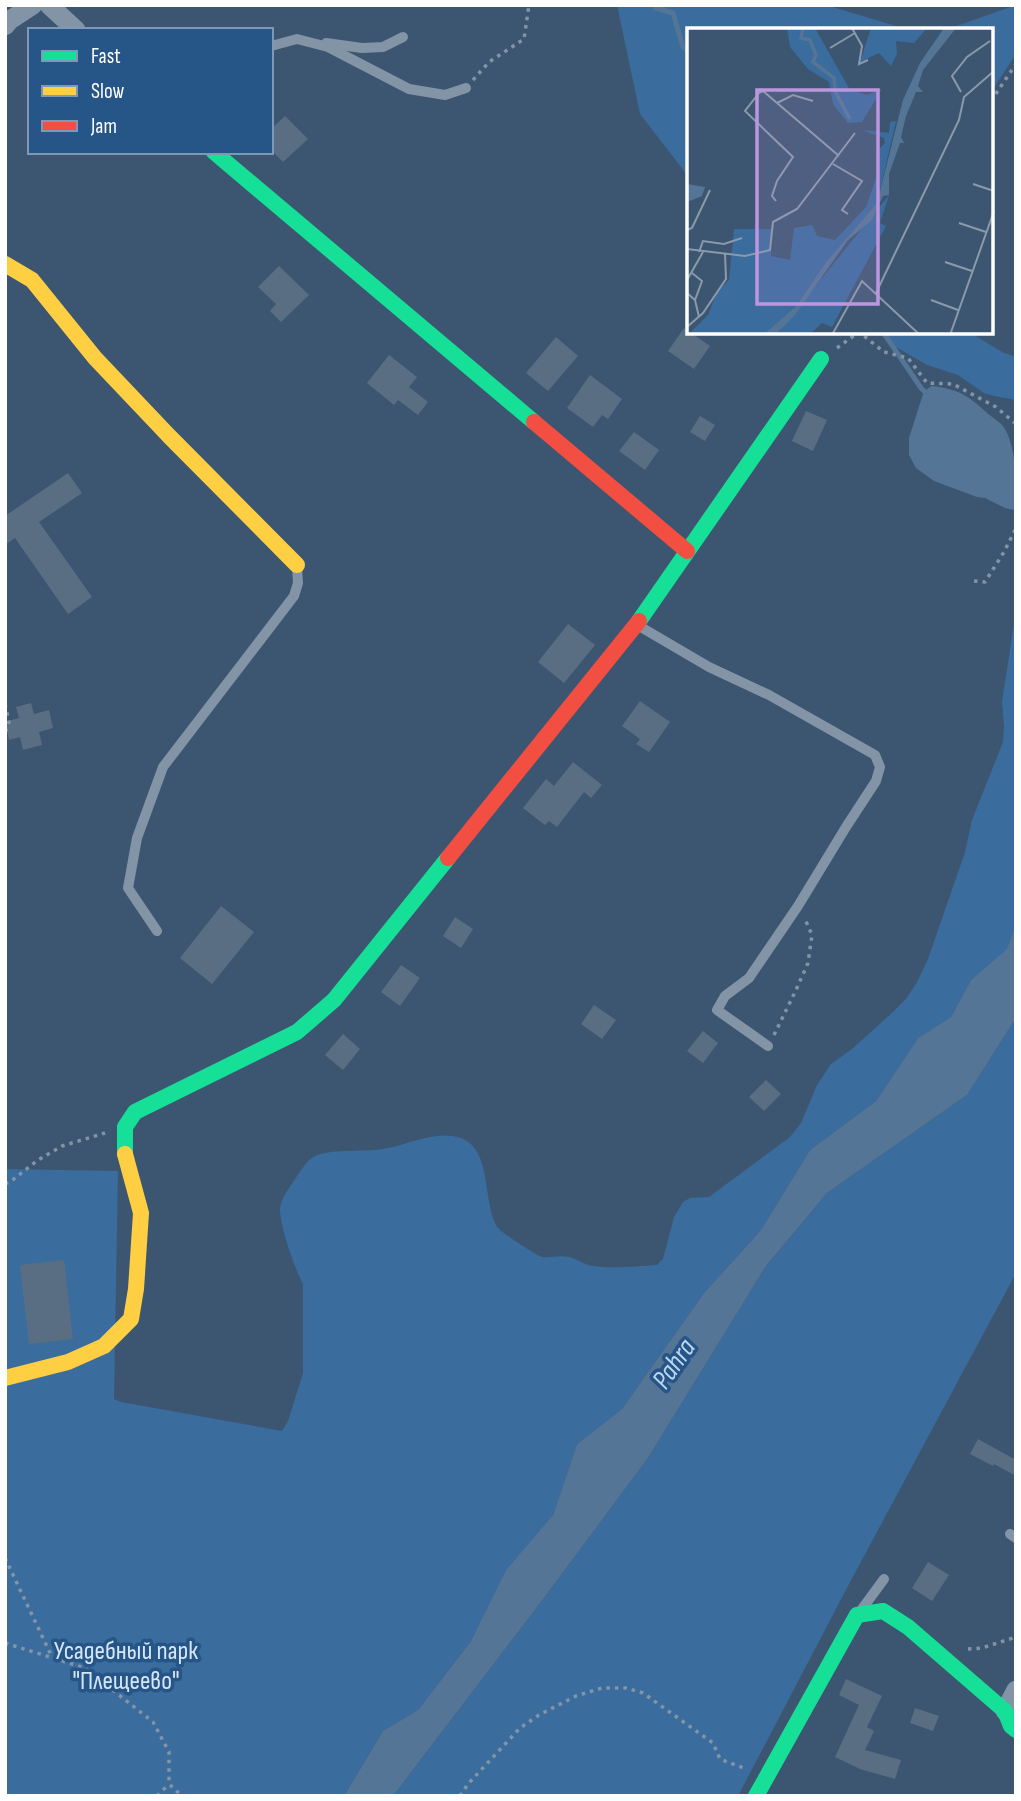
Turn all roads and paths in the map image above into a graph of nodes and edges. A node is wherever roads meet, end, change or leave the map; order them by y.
1 (33, 5) edge
2 (49, 5) edge
3 (528, 5) edge
4 (5, 26) edge
5 (74, 28) edge
6 (403, 37) dead end
7 (297, 39) junction
8 (273, 45) edge
9 (1016, 64) edge
10 (466, 88) joint
11 (993, 98) edge
12 (216, 154) edge
13 (5, 264) edge
14 (862, 334) edge
15 (821, 359) dead end
16 (1016, 425) edge
17 (1016, 528) edge
18 (687, 551) junction
19 (297, 565) joint
20 (974, 581) dead end
21 (636, 624) junction
22 (5, 704) edge
23 (5, 733) edge
24 (798, 906) junction
25 (157, 931) dead end
26 (768, 1046) joint
27 (125, 1127) junction
28 (5, 1184) edge
29 (5, 1378) edge
30 (5, 1558) edge
31 (884, 1579) dead end
32 (858, 1615) junction
33 (1016, 1637) edge
34 (5, 1643) edge
35 (934, 1649) junction
36 (52, 1657) junction
37 (1016, 1690) edge
38 (1005, 1711) junction
39 (1016, 1730) edge
40 (768, 1777) junction
41 (169, 1784) junction
42 (157, 1796) edge
43 (182, 1796) edge
44 (460, 1796) edge
45 (755, 1796) edge

1 - 4 street
2 - 5 street
3 - 10 path
6 - 7 lane
7 - 8 lane
7 - 10 lane
9 - 11 path
12 - 18 street
13 - 19 street
14 - 16 path
15 - 18 street
17 - 20 path
18 - 21 street
19 - 25 lane
21 - 24 lane
21 - 27 street
22 - 23 path
24 - 26 path
24 - 26 lane
27 - 28 path
27 - 29 street
30 - 36 path
31 - 32 lane
32 - 35 street
32 - 40 street
33 - 35 path
34 - 36 path
35 - 38 street
36 - 41 path
37 - 38 street
38 - 39 street
40 - 44 path
40 - 45 street
41 - 42 path
41 - 43 path

